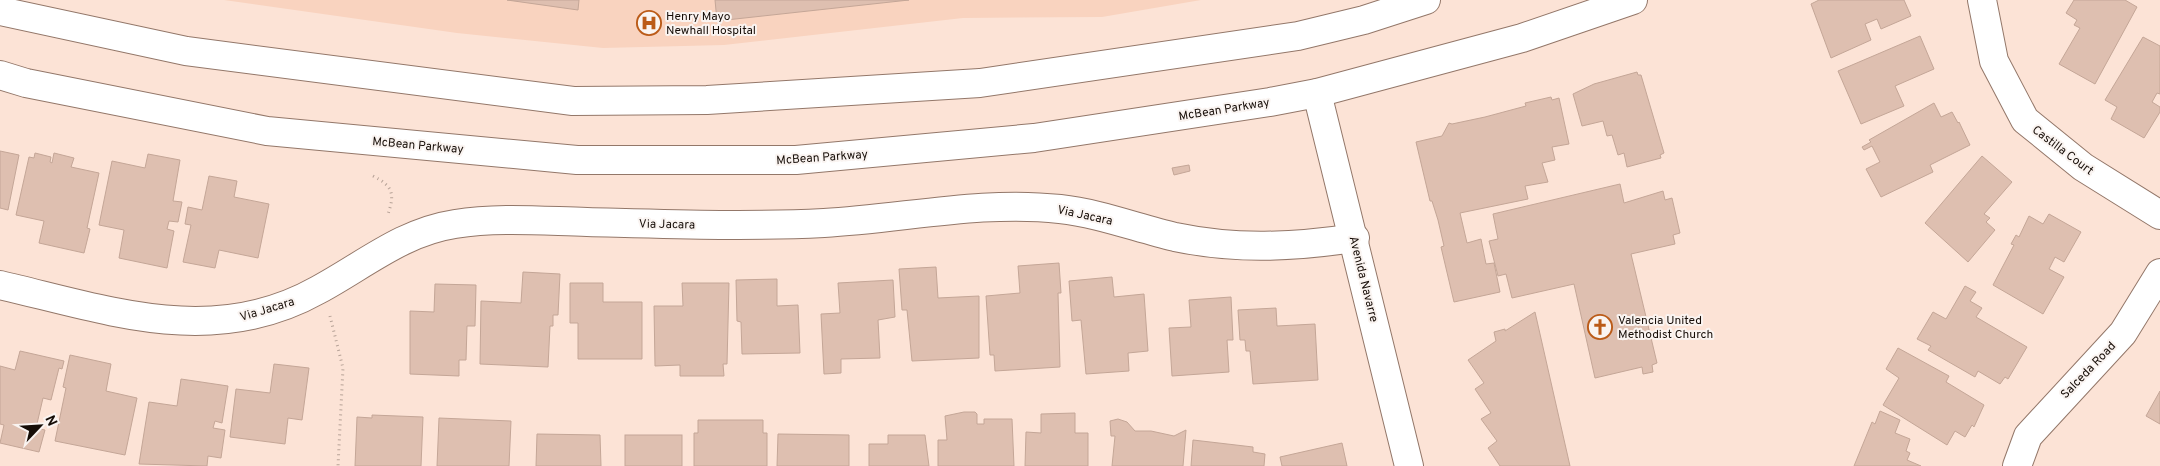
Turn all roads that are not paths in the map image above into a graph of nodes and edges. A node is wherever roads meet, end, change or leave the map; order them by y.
1 (1426, 0) edge
2 (1634, 0) edge
3 (1982, 0) edge
4 (0, 11) edge
5 (0, 75) edge
6 (1317, 93) junction
7 (2160, 215) edge
8 (1354, 238) junction
9 (2160, 273) edge
10 (0, 285) edge
11 (1409, 466) edge
12 (2017, 466) edge

1 - 4 main road
2 - 6 main road, McBean Parkway
3 - 7 main road, Castilla Court
5 - 6 main road, McBean Parkway
6 - 8 main road, Avenida Navarre
8 - 10 main road, Via Jacara
8 - 11 main road, Avenida Navarre
9 - 12 main road, Salceda Road

